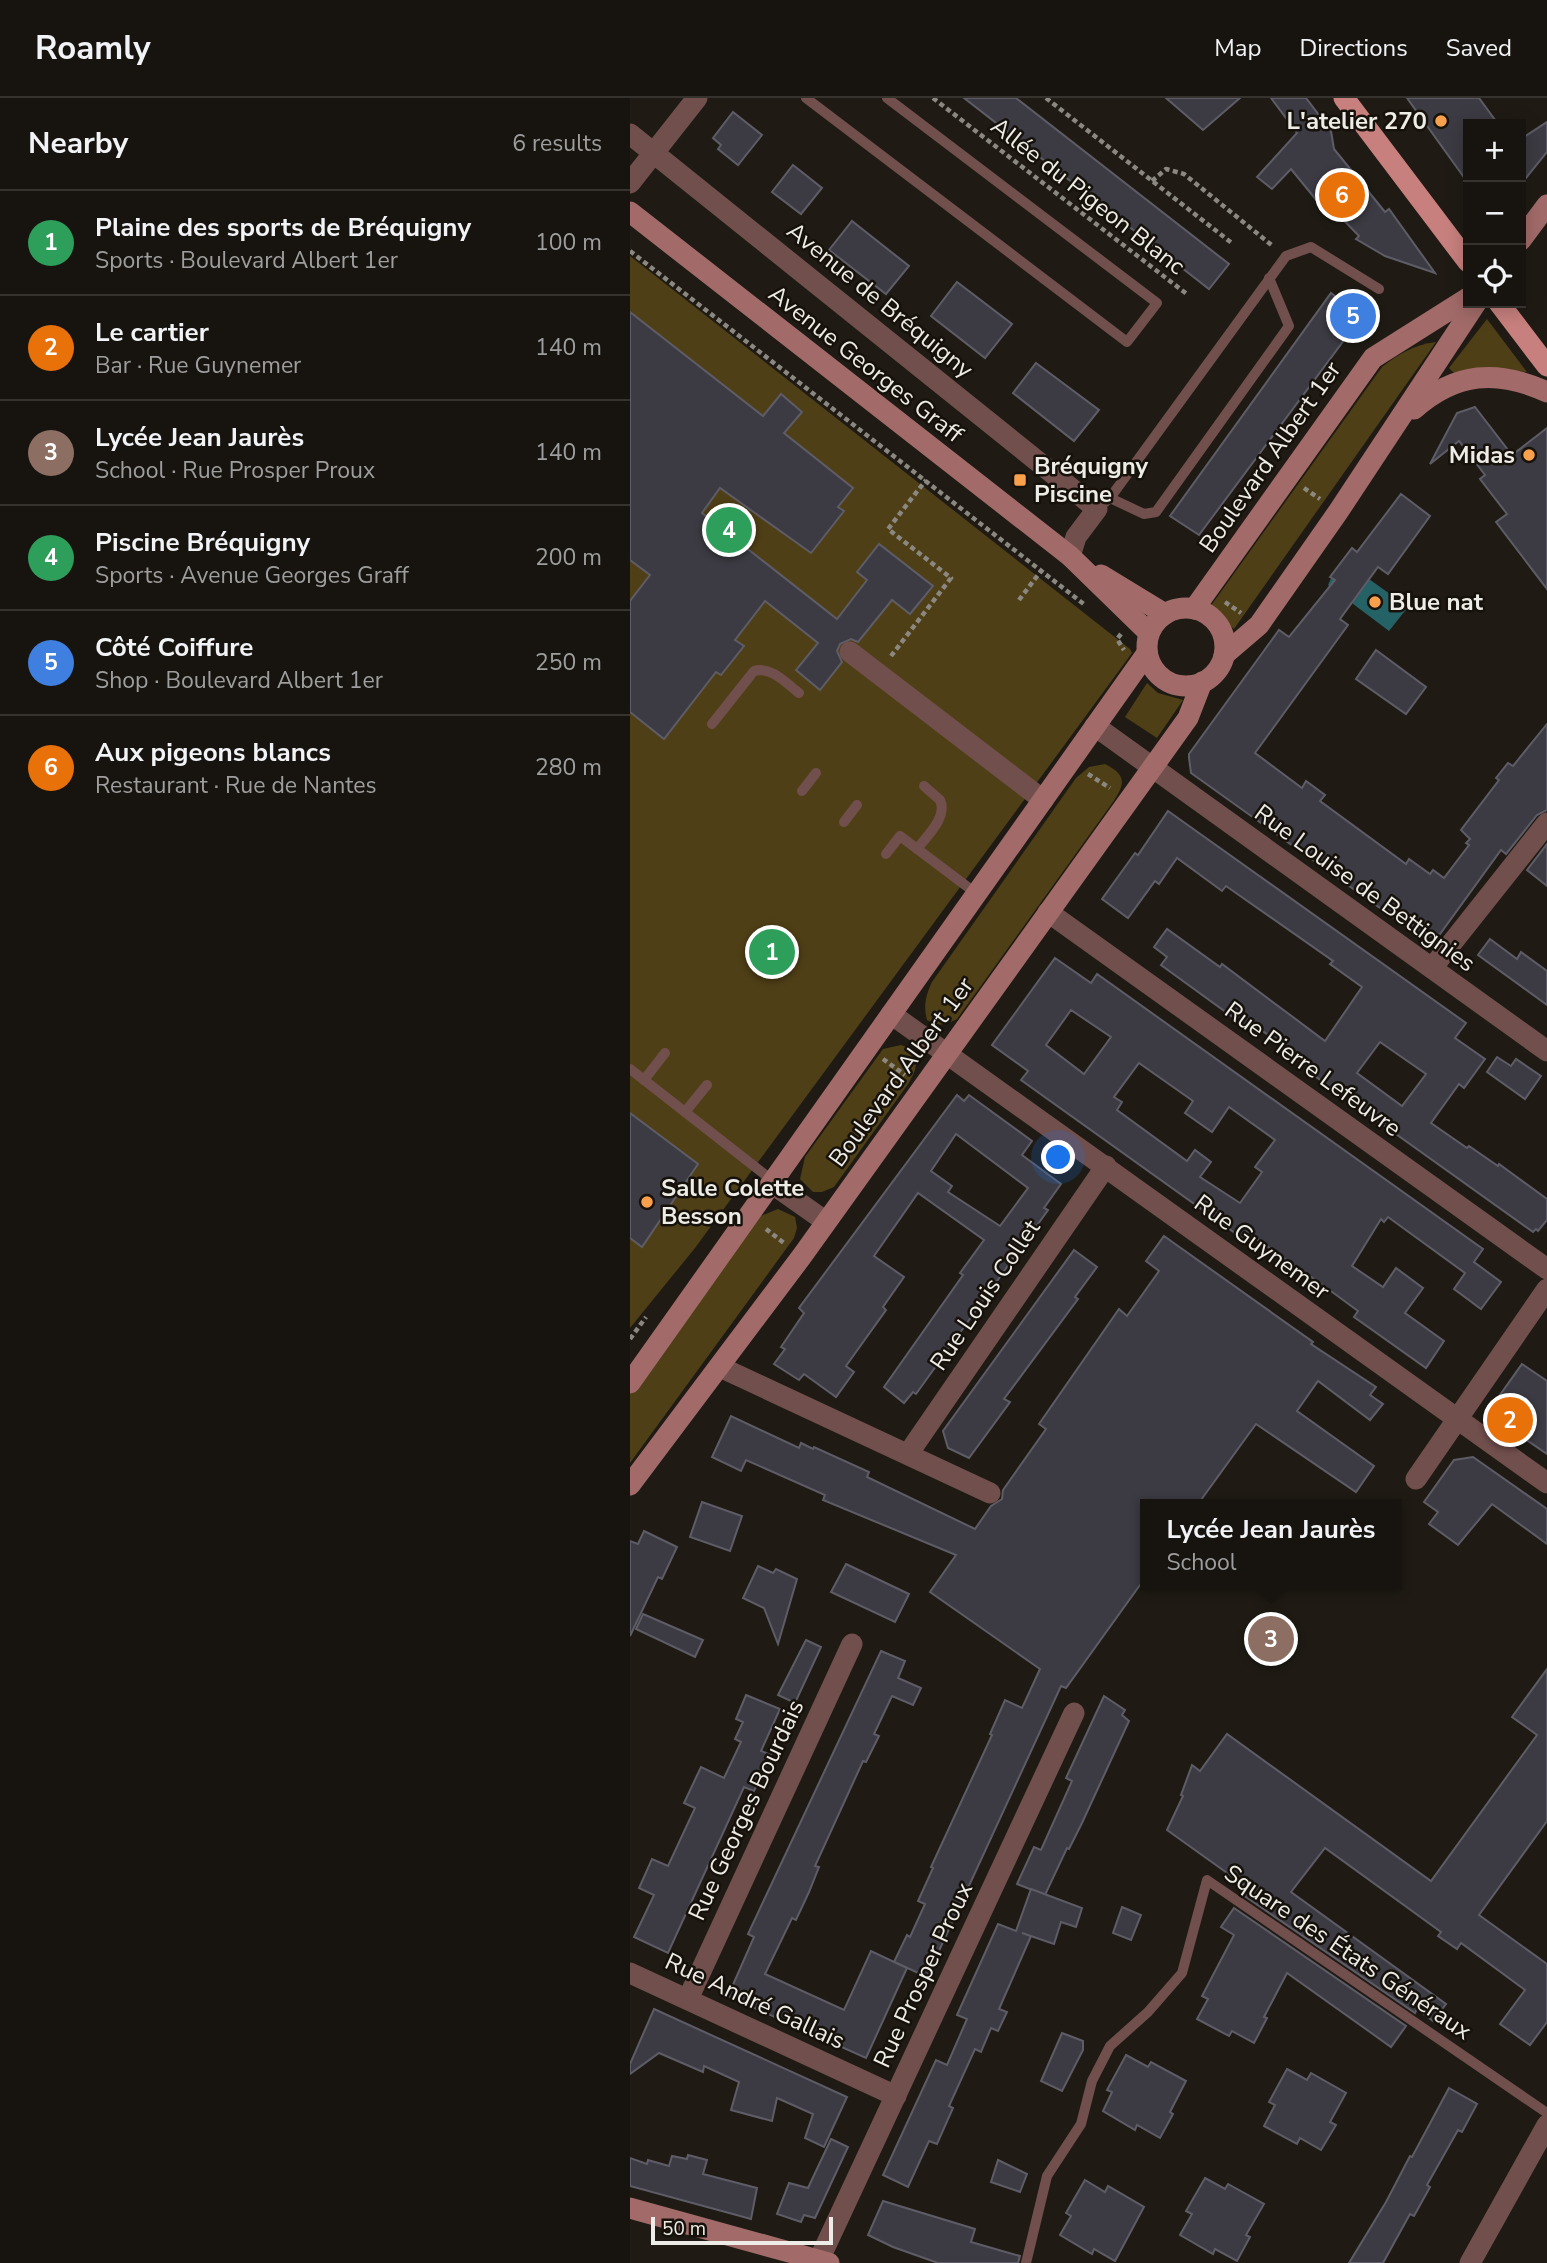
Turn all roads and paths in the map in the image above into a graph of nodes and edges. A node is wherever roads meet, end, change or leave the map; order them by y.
1 (697, 98) edge
2 (806, 98) edge
3 (887, 98) edge
4 (933, 98) edge
5 (1046, 98) edge
6 (1344, 98) edge
7 (630, 134) edge
8 (655, 152) junction
9 (1152, 181) junction
10 (630, 183) edge
11 (1547, 205) edge
12 (630, 212) edge
13 (1526, 233) edge
14 (1233, 244) dead end
15 (630, 251) edge
16 (1463, 255) edge
17 (1286, 256) junction
18 (1269, 278) junction
19 (1379, 289) dead end
20 (1188, 295) dead end
21 (1463, 301) edge
22 (1473, 308) edge
23 (1503, 308) edge
24 (1547, 366) edge
25 (1547, 392) edge
26 (1398, 421) junction
27 (931, 474) dead end
28 (1288, 476) junction
29 (925, 481) junction
30 (1103, 503) junction
31 (1338, 512) junction
32 (1070, 556) junction
33 (1041, 571) junction
34 (1019, 600) dead end
35 (1194, 609) junction
36 (1091, 610) dead end
37 (1165, 614) junction
38 (1111, 625) dead end
39 (1121, 633) dead end
40 (1148, 643) junction
41 (850, 652) dead end
42 (1224, 655) junction
43 (877, 673) junction
44 (1202, 682) junction
45 (799, 693) dead end
46 (712, 724) dead end
47 (1095, 726) junction
48 (1070, 761) junction
49 (1152, 767) junction
50 (816, 773) dead end
51 (924, 786) dead end
52 (802, 791) dead end
53 (1043, 800) junction
54 (1128, 801) junction
55 (858, 805) dead end
56 (844, 822) dead end
57 (1547, 823) edge
58 (917, 849) junction
59 (886, 854) dead end
60 (977, 894) junction
61 (1048, 912) junction
62 (1432, 968) junction
63 (891, 1014) junction
64 (1547, 1051) edge
65 (665, 1053) dead end
66 (946, 1054) junction
67 (630, 1069) edge
68 (644, 1080) junction
69 (707, 1085) dead end
70 (685, 1112) junction
71 (1106, 1166) junction
72 (772, 1182) junction
73 (825, 1221) junction
74 (1547, 1269) edge
75 (1547, 1289) edge
76 (720, 1367) junction
77 (630, 1383) edge
78 (1457, 1419) junction
79 (908, 1454) junction
80 (1416, 1479) dead end
81 (1547, 1483) edge
82 (630, 1485) edge
83 (990, 1493) dead end
84 (852, 1644) dead end
85 (1074, 1713) dead end
86 (630, 1973) edge
87 (688, 1999) junction
88 (896, 2096) junction
89 (1547, 2113) edge
90 (1547, 2125) edge
91 (630, 2208) edge
92 (824, 2262) edge
93 (1026, 2263) edge
94 (1470, 2263) edge

1 - 8 street
2 - 3 lane
4 - 20 path, Allée du Pigeon Blanc
5 - 9 path, Allée du Pigeon Blanc
6 - 16 main road
7 - 8 street, Avenue de Bréquigny
8 - 10 street
8 - 30 street, Avenue de Bréquigny
9 - 14 path, Allée du Pigeon Blanc
9 - 17 path
11 - 13 main road
12 - 32 main road, Avenue Georges Graff
15 - 29 path
17 - 18 lane
17 - 19 lane
18 - 30 lane
18 - 30 lane
21 - 28 main road, Boulevard Albert 1er
22 - 26 main road
23 - 24 main road
25 - 26 main road
26 - 31 main road
27 - 29 path
28 - 31 path
28 - 35 main road, Boulevard Albert 1er
29 - 33 path
29 - 43 path
30 - 32 street
31 - 42 main road
32 - 37 main road, Avenue Georges Graff
32 - 40 main road, Avenue Georges Graff
33 - 34 path
33 - 36 path
35 - 37 main road
35 - 42 main road
37 - 40 main road
38 - 39 path
40 - 44 main road
40 - 47 main road, Boulevard Albert 1er
41 - 43 street
42 - 44 main road
43 - 53 street
44 - 49 main road, Boulevard Albert 1er
45 - 46 lane
47 - 48 main road, Boulevard Albert 1er
47 - 49 street, Rue Louise de Bettignies
48 - 53 main road, Boulevard Albert 1er
48 - 54 path
49 - 54 main road, Boulevard Albert 1er
49 - 62 street, Rue Louise de Bettignies
50 - 52 lane
51 - 58 lane
53 - 60 main road, Boulevard Albert 1er
54 - 61 main road, Boulevard Albert 1er
55 - 56 lane
57 - 62 street
58 - 59 lane
58 - 60 lane
60 - 63 main road, Boulevard Albert 1er
61 - 66 main road, Boulevard Albert 1er
61 - 74 street, Rue Pierre Lefeuvre
62 - 64 street, Rue Louise de Bettignies
63 - 66 street, Rue Guynemer
63 - 72 main road, Boulevard Albert 1er
65 - 68 lane
66 - 71 street, Rue Guynemer
66 - 73 main road, Boulevard Albert 1er
67 - 68 lane
68 - 70 lane
69 - 70 lane
70 - 72 lane
71 - 78 street, Rue Guynemer
71 - 79 street, Rue Louis Collet
72 - 73 street
72 - 77 main road, Boulevard Albert 1er
73 - 76 main road, Boulevard Albert 1er
75 - 78 street
76 - 79 street
76 - 82 main road, Boulevard Albert 1er
78 - 80 street
78 - 81 street, Rue Guynemer
79 - 83 street
84 - 87 street, Rue Georges Bourdais
85 - 88 street, Rue Prosper Proux
86 - 87 street, Rue André Gallais
87 - 88 street, Rue André Gallais
88 - 92 street, Rue Prosper Proux
89 - 93 lane, Square des États Généraux
90 - 94 street
91 - 92 main road

